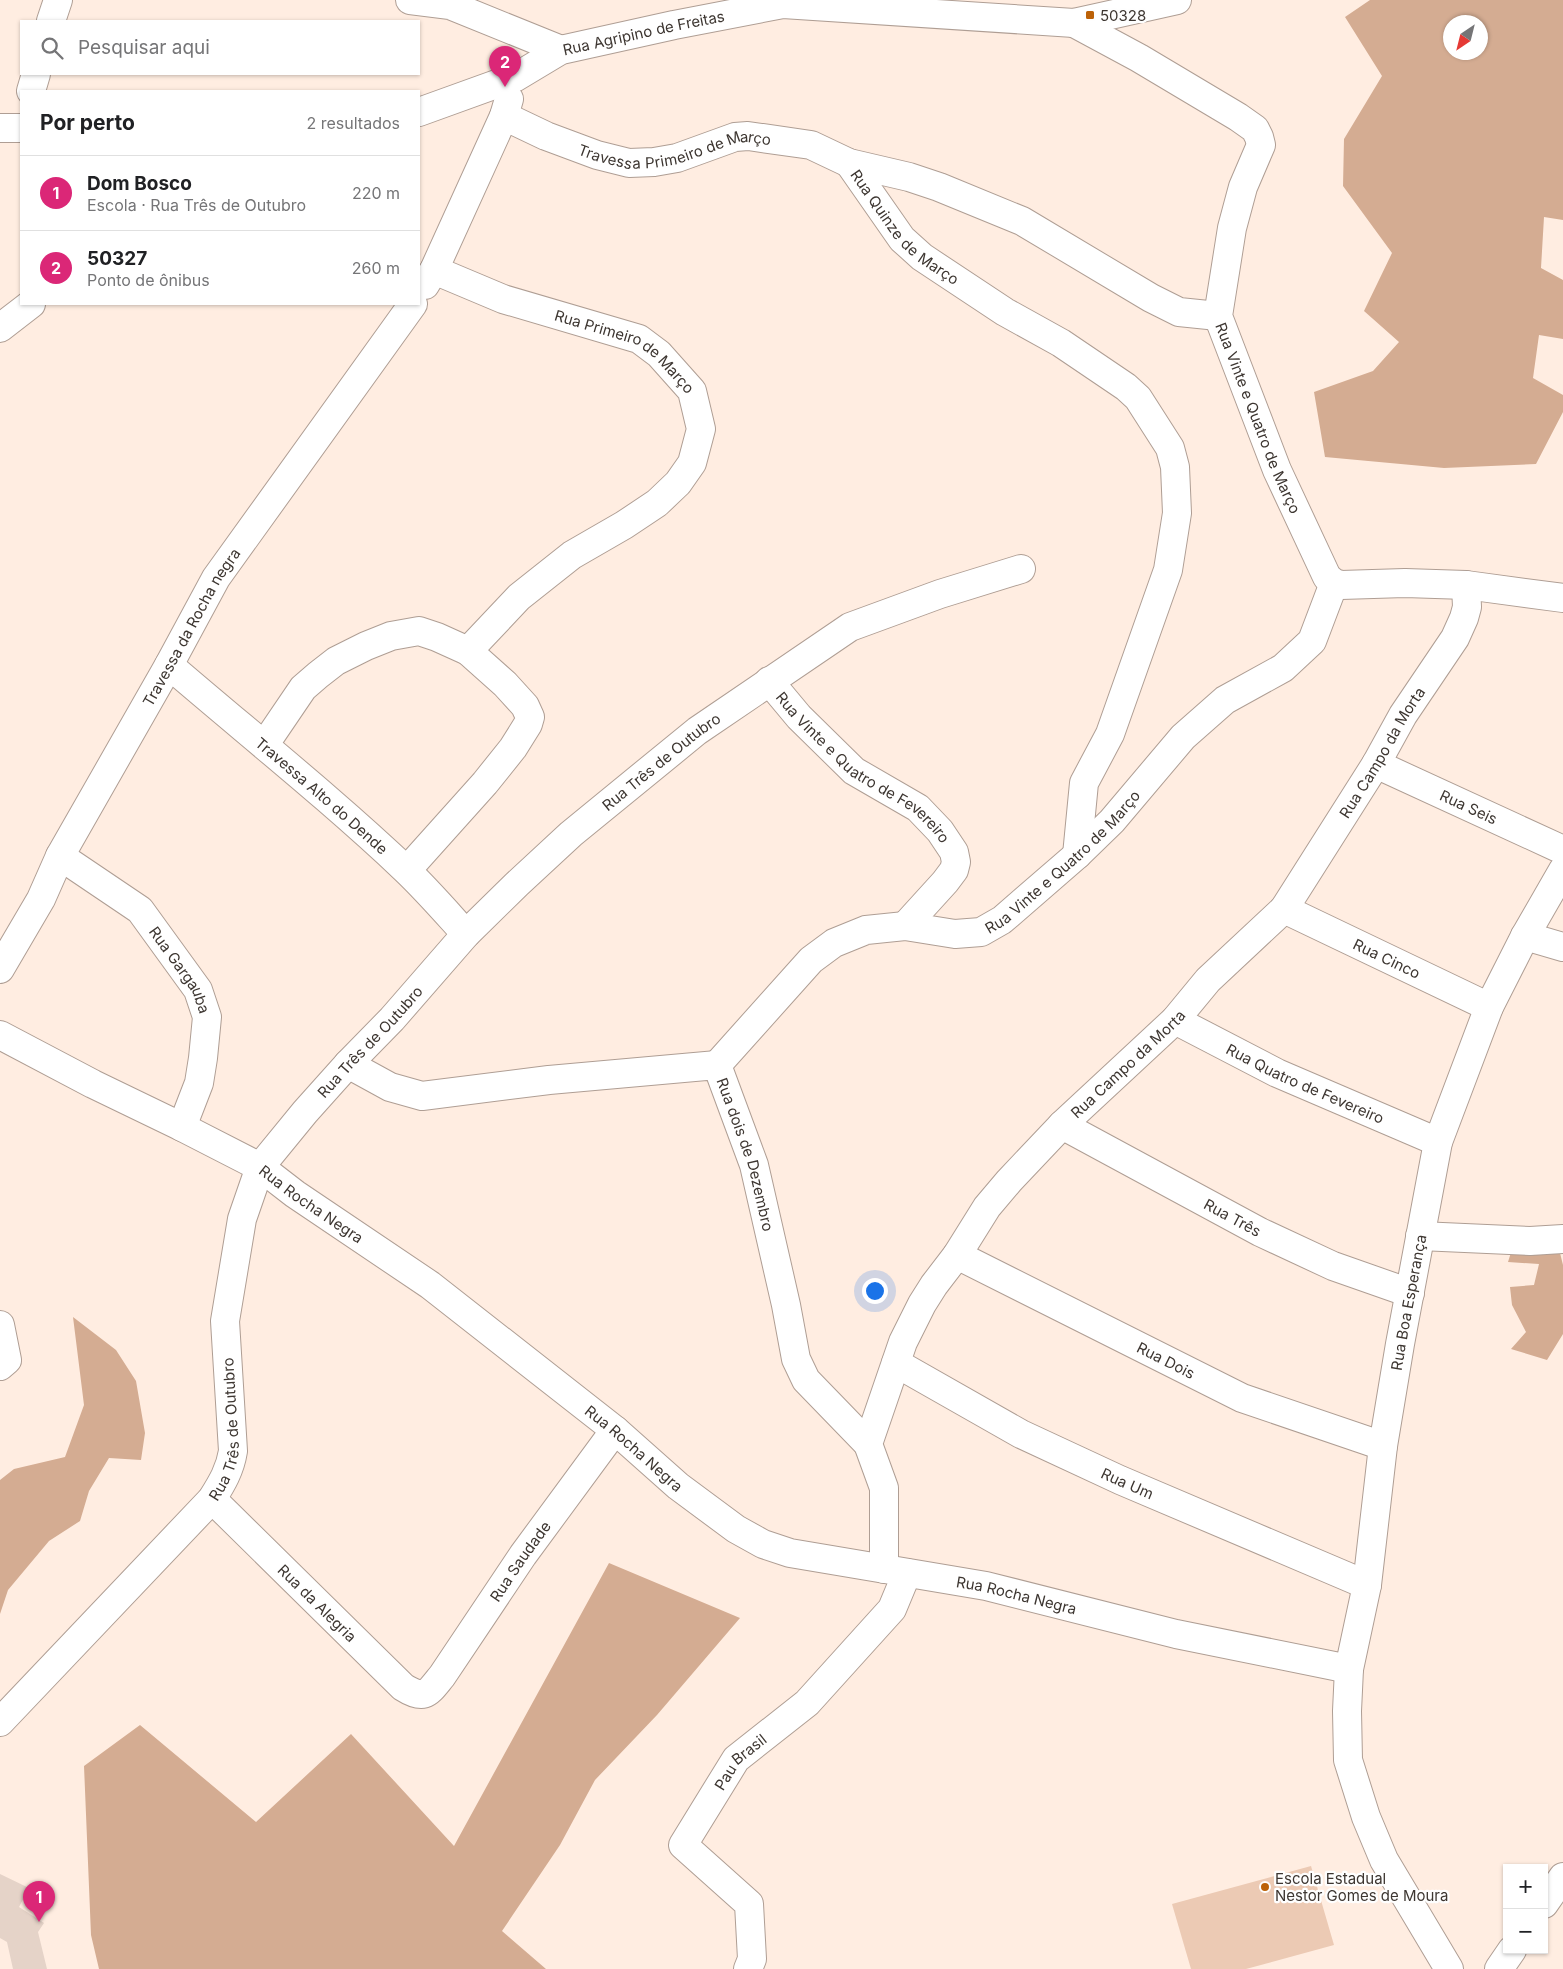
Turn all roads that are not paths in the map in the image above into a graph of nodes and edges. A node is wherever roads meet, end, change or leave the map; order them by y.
1 (58, 0) edge
2 (410, 0) edge
3 (1177, 0) edge
4 (451, 3) edge
5 (51, 20) edge
6 (1074, 23) junction
7 (561, 50) junction
8 (36, 75) edge
9 (516, 77) junction
10 (31, 90) edge
11 (420, 112) edge
12 (504, 116) junction
13 (0, 128) edge
14 (20, 128) edge
15 (849, 163) junction
16 (434, 270) junction
17 (420, 293) edge
18 (30, 305) edge
19 (412, 305) edge
20 (1218, 316) junction
21 (0, 328) edge
22 (1021, 569) dead end
23 (1334, 583) junction
24 (1466, 585) junction
25 (1563, 598) edge
26 (468, 651) junction
27 (169, 665) junction
28 (769, 681) junction
29 (265, 744) junction
30 (1376, 764) junction
31 (1563, 850) edge
32 (1077, 855) junction
33 (60, 856) junction
34 (407, 870) junction
35 (1563, 870) edge
36 (1284, 909) junction
37 (905, 926) junction
38 (466, 934) junction
39 (1525, 936) junction
40 (1563, 947) edge
41 (0, 969) edge
42 (1489, 1007) junction
43 (1175, 1020) junction
44 (0, 1035) edge
45 (348, 1064) junction
46 (717, 1065) junction
47 (1062, 1125) junction
48 (182, 1127) junction
49 (1438, 1142) junction
50 (260, 1167) junction
51 (1420, 1236) junction
52 (1563, 1239) edge
53 (957, 1254) junction
54 (1410, 1293) junction
55 (0, 1325) edge
56 (896, 1364) junction
57 (0, 1366) edge
58 (615, 1430) junction
59 (868, 1444) junction
60 (1383, 1446) junction
61 (212, 1499) junction
62 (896, 1571) junction
63 (1367, 1585) junction
64 (1349, 1669) junction
65 (428, 1693) joint
66 (0, 1722) edge
67 (1563, 1878) edge
68 (1548, 1899) edge
69 (1509, 1954) edge
70 (748, 1969) edge
71 (1448, 1969) edge
72 (1499, 1969) edge

1 - 5 street
2 - 4 street
3 - 6 street, Rua Agripino de Freitas
4 - 7 street
6 - 7 street, Rua Agripino de Freitas
6 - 20 street, Rua Vinte e Quatro de Março
7 - 9 street, Rua Agripino de Freitas
8 - 10 street
9 - 11 street, Rua Agripino de Freitas
9 - 12 street
12 - 15 street, Travessa Primeiro de Março
12 - 16 street
13 - 14 street
15 - 20 street, Rua Quinze de Março
15 - 32 street, Rua Quinze de Março
16 - 17 street
16 - 26 street, Rua Primeiro de Março
18 - 21 street
19 - 27 street, Travessa da Rocha negra
20 - 23 street, Rua Vinte e Quatro de Março
22 - 28 street, Rua Três de Outubro
23 - 24 street
23 - 32 street, Rua Vinte e Quatro de Março
24 - 25 street
24 - 30 street, Rua Campo da Morta
26 - 29 street
26 - 34 street
27 - 29 street, Travessa Alto do Dende
27 - 33 street, Travessa da Rocha negra
28 - 37 street, Rua Vinte e Quatro de Fevereiro
28 - 38 street, Rua Três de Outubro
29 - 34 street, Travessa Alto do Dende
30 - 31 street, Rua Seis
30 - 36 street, Rua Campo da Morta
32 - 37 street, Rua Vinte e Quatro de Março
33 - 41 street, Travessa da Rocha negra
33 - 48 street, Rua Gargauba
34 - 38 street, Travessa Alto do Dende
35 - 39 street, Rua Boa Esperança
36 - 42 street, Rua Cinco
36 - 43 street, Rua Campo da Morta
37 - 46 street, Rua Vinte e Quatro de Março
38 - 45 street, Rua Três de Outubro
39 - 40 street
39 - 42 street, Rua Boa Esperança
42 - 49 street, Rua Boa Esperança
43 - 47 street, Rua Campo da Morta
43 - 49 street, Rua Quatro de Fevereiro
44 - 48 street, Rua Rocha Negra
45 - 46 street, Rua dois de Dezembro
45 - 50 street, Rua Três de Outubro
46 - 59 street, Rua dois de Dezembro
47 - 53 street, Rua Campo da Morta
47 - 54 street, Rua Três
48 - 50 street, Rua Rocha Negra
49 - 51 street, Rua Boa Esperança
50 - 58 street, Rua Rocha Negra
50 - 61 street, Rua Três de Outubro
51 - 52 street
51 - 54 street, Rua Boa Esperança
53 - 56 street, Rua Campo da Morta
53 - 60 street, Rua Dois
54 - 60 street, Rua Boa Esperança
55 - 57 street
56 - 59 street, Rua Campo da Morta
56 - 63 street, Rua Um
58 - 62 street, Rua Rocha Negra
58 - 65 street, Rua Saudade
59 - 62 street
60 - 63 street, Rua Boa Esperança
61 - 65 street, Rua da Alegria
61 - 66 street, Rua Três de Outubro
62 - 64 street, Rua Rocha Negra
62 - 70 street, Pau Brasil
63 - 64 street, Rua Boa Esperança
64 - 71 street, Rua Boa Esperança
67 - 68 street
69 - 72 street

